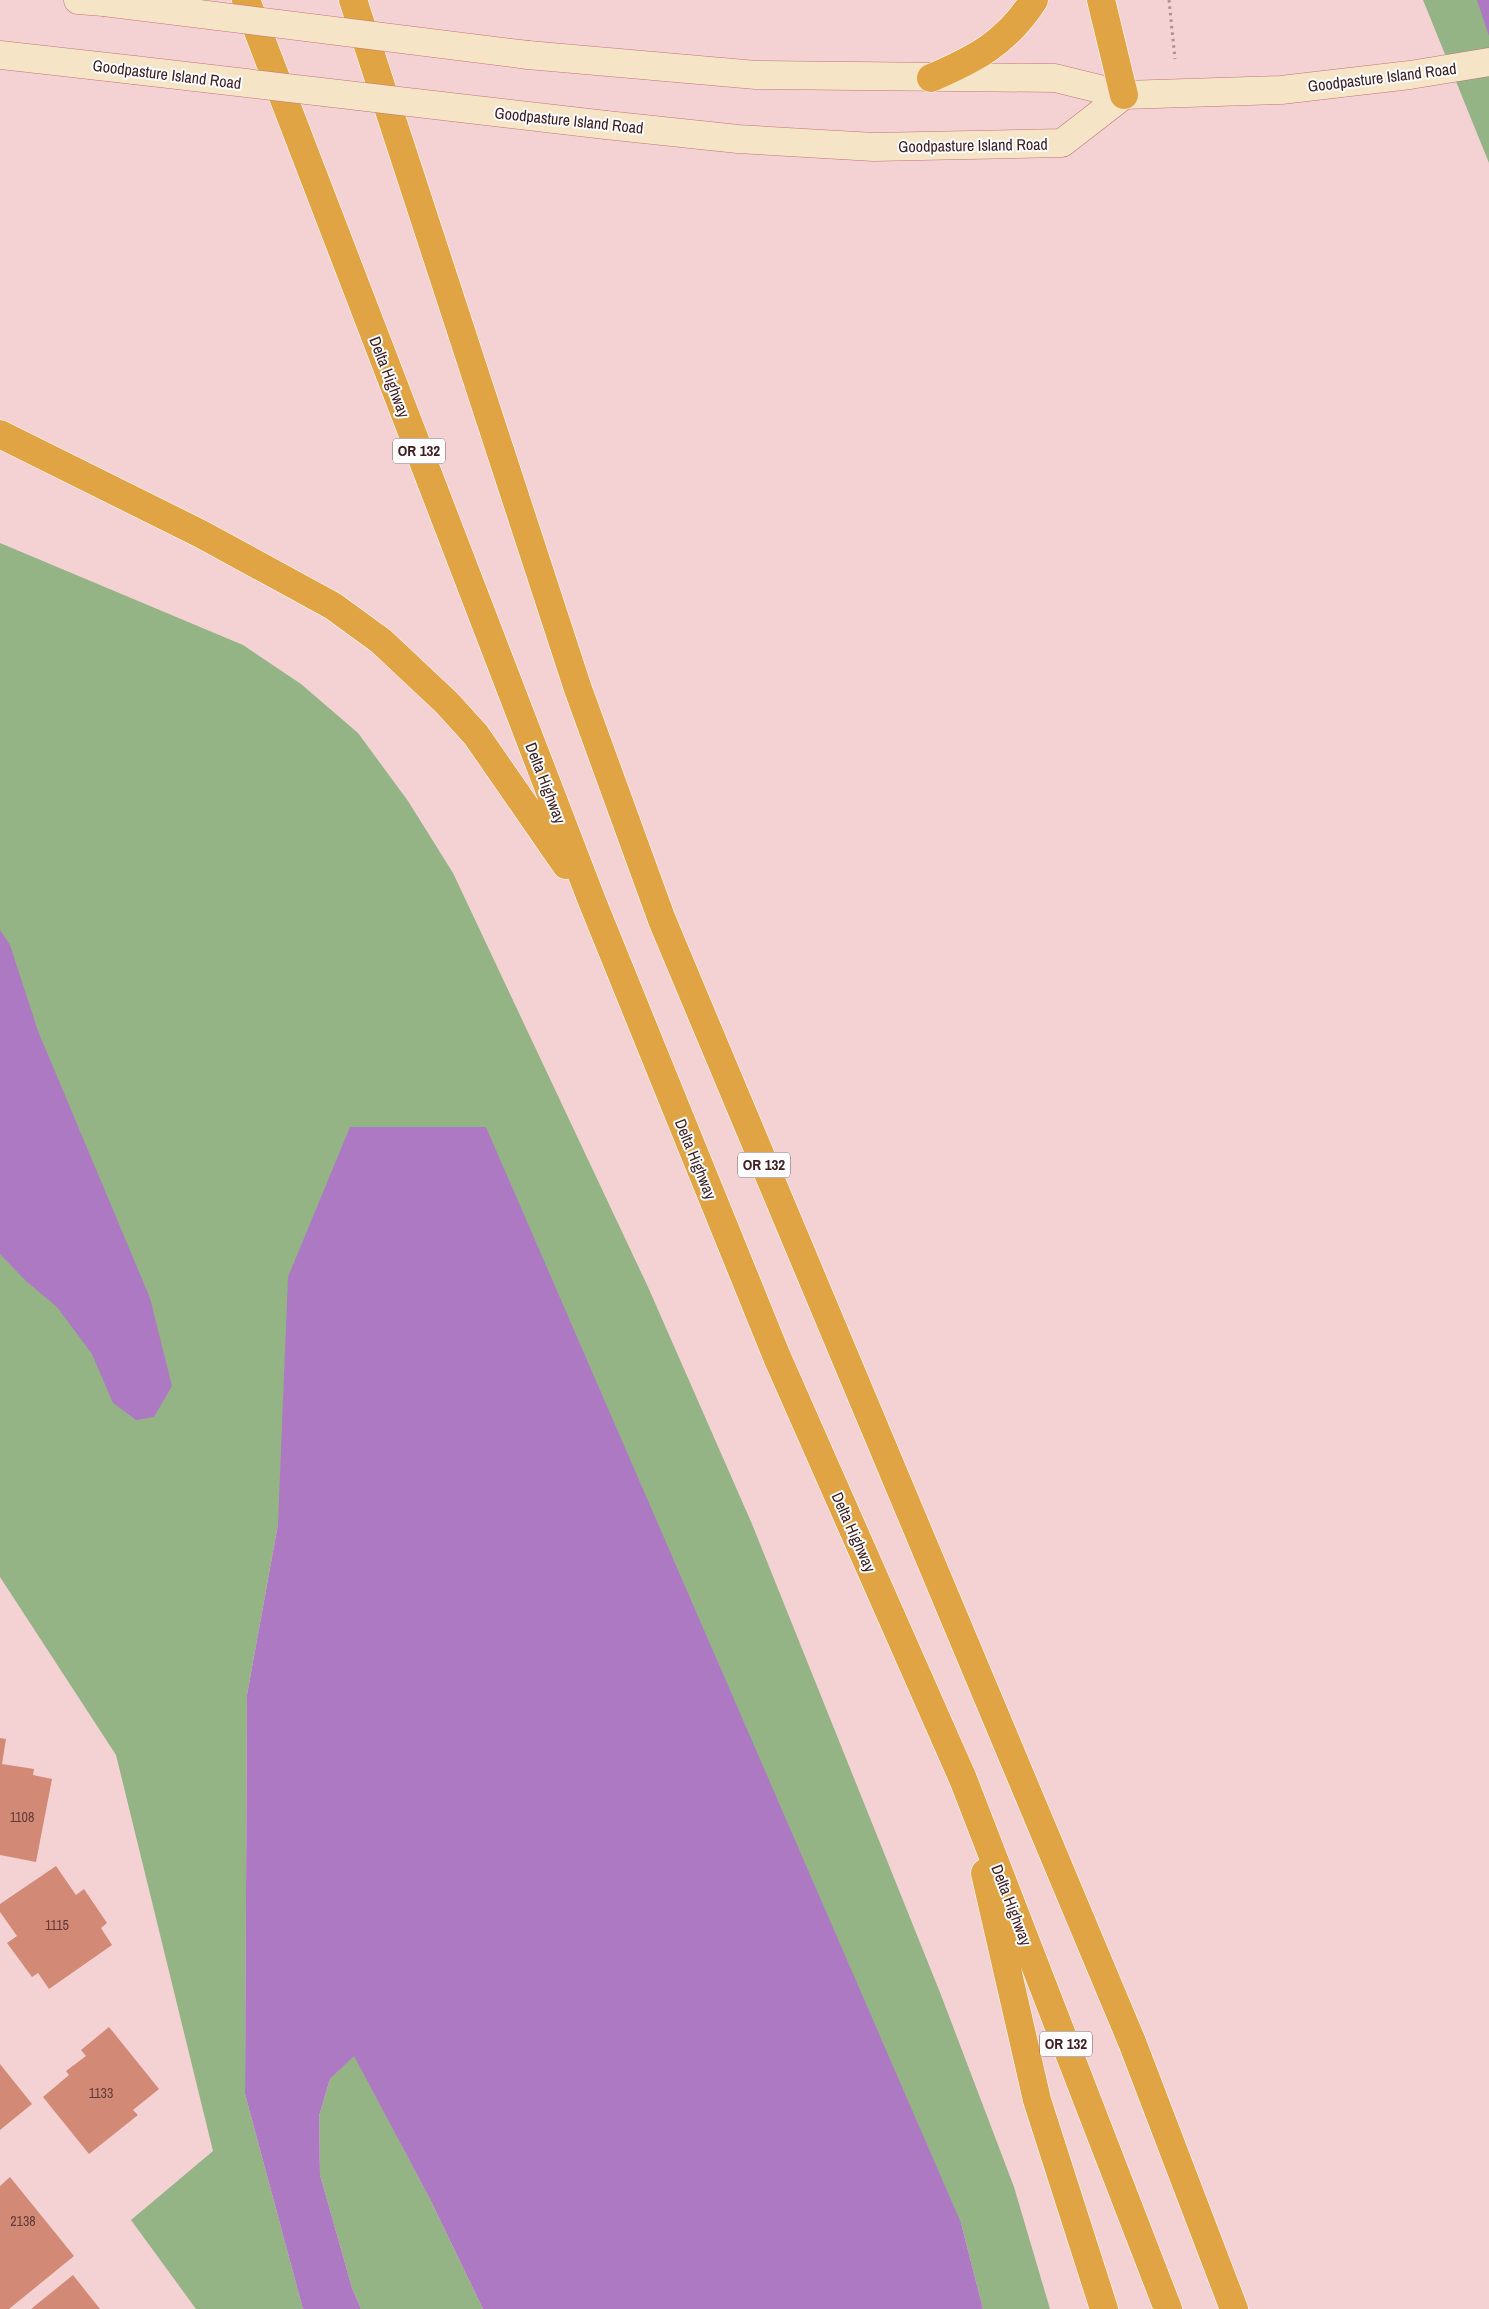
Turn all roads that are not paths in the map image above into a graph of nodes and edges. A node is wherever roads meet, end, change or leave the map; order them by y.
1 (246, 0) edge
2 (353, 0) edge
3 (1034, 0) edge
4 (1101, 0) edge
5 (91, 1) edge
6 (0, 55) edge
7 (1489, 62) edge
8 (931, 78) junction
9 (1124, 96) junction
10 (0, 434) edge
11 (592, 902) junction
12 (963, 1779) junction
13 (1104, 2309) edge
14 (1168, 2309) edge
15 (1234, 2309) edge

1 - 11 highway, Delta Highway / OR 132
2 - 15 highway, OR 132
3 - 8 highway
4 - 9 highway
5 - 8 main road, Goodpasture Island Road, bridge
6 - 9 main road, Goodpasture Island Road, bridge
7 - 9 main road, Goodpasture Island Road
8 - 9 main road, Goodpasture Island Road
10 - 11 highway
11 - 12 highway, Delta Highway / OR 132
12 - 13 highway
12 - 14 highway, Delta Highway / OR 132

